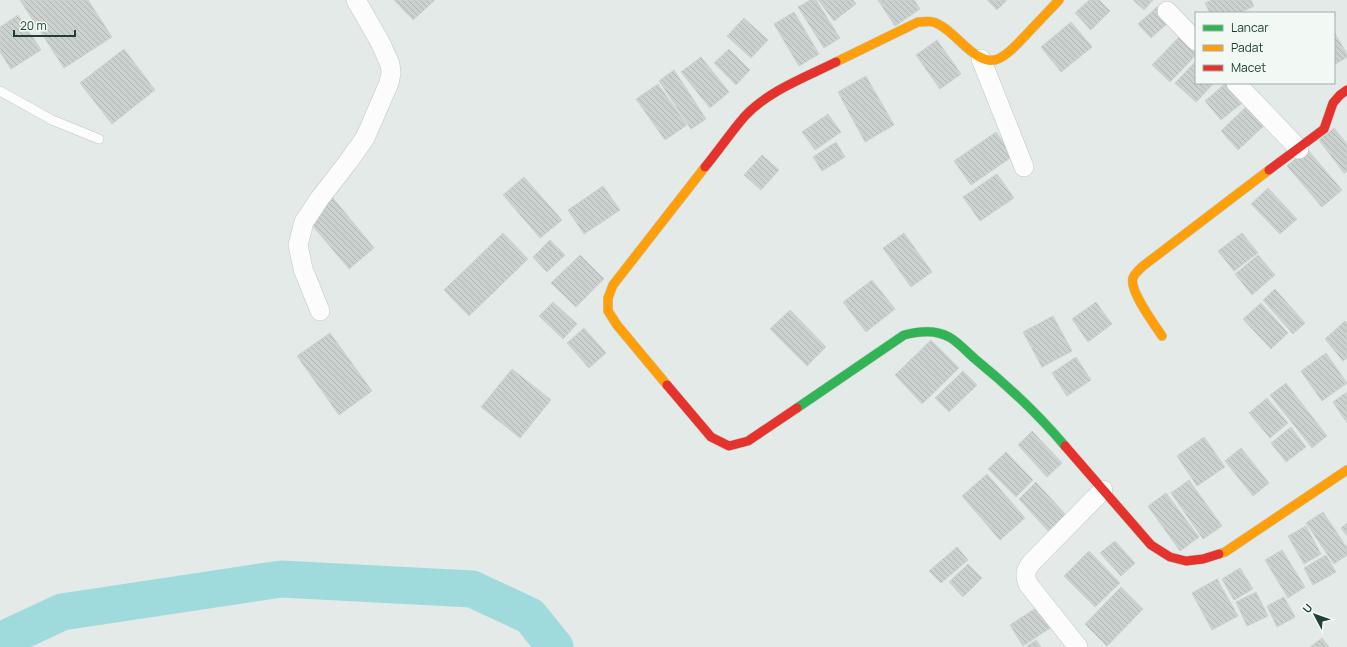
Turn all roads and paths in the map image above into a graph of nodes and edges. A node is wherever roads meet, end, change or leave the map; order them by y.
1 (356, 0) edge
2 (1058, 0) edge
3 (1168, 11) dead end
4 (1195, 40) edge
5 (981, 59) junction
6 (1237, 84) edge
7 (1347, 90) edge
8 (0, 91) edge
9 (99, 139) dead end
10 (1299, 149) junction
11 (1024, 166) dead end
12 (320, 311) dead end
13 (1162, 336) dead end
14 (1347, 470) edge
15 (1103, 490) junction
16 (1078, 647) edge

1 - 12 street
2 - 5 street
3 - 4 street
5 - 11 street
5 - 15 street
6 - 10 street
7 - 10 street
8 - 9 lane
10 - 13 street
14 - 15 street
15 - 16 street

